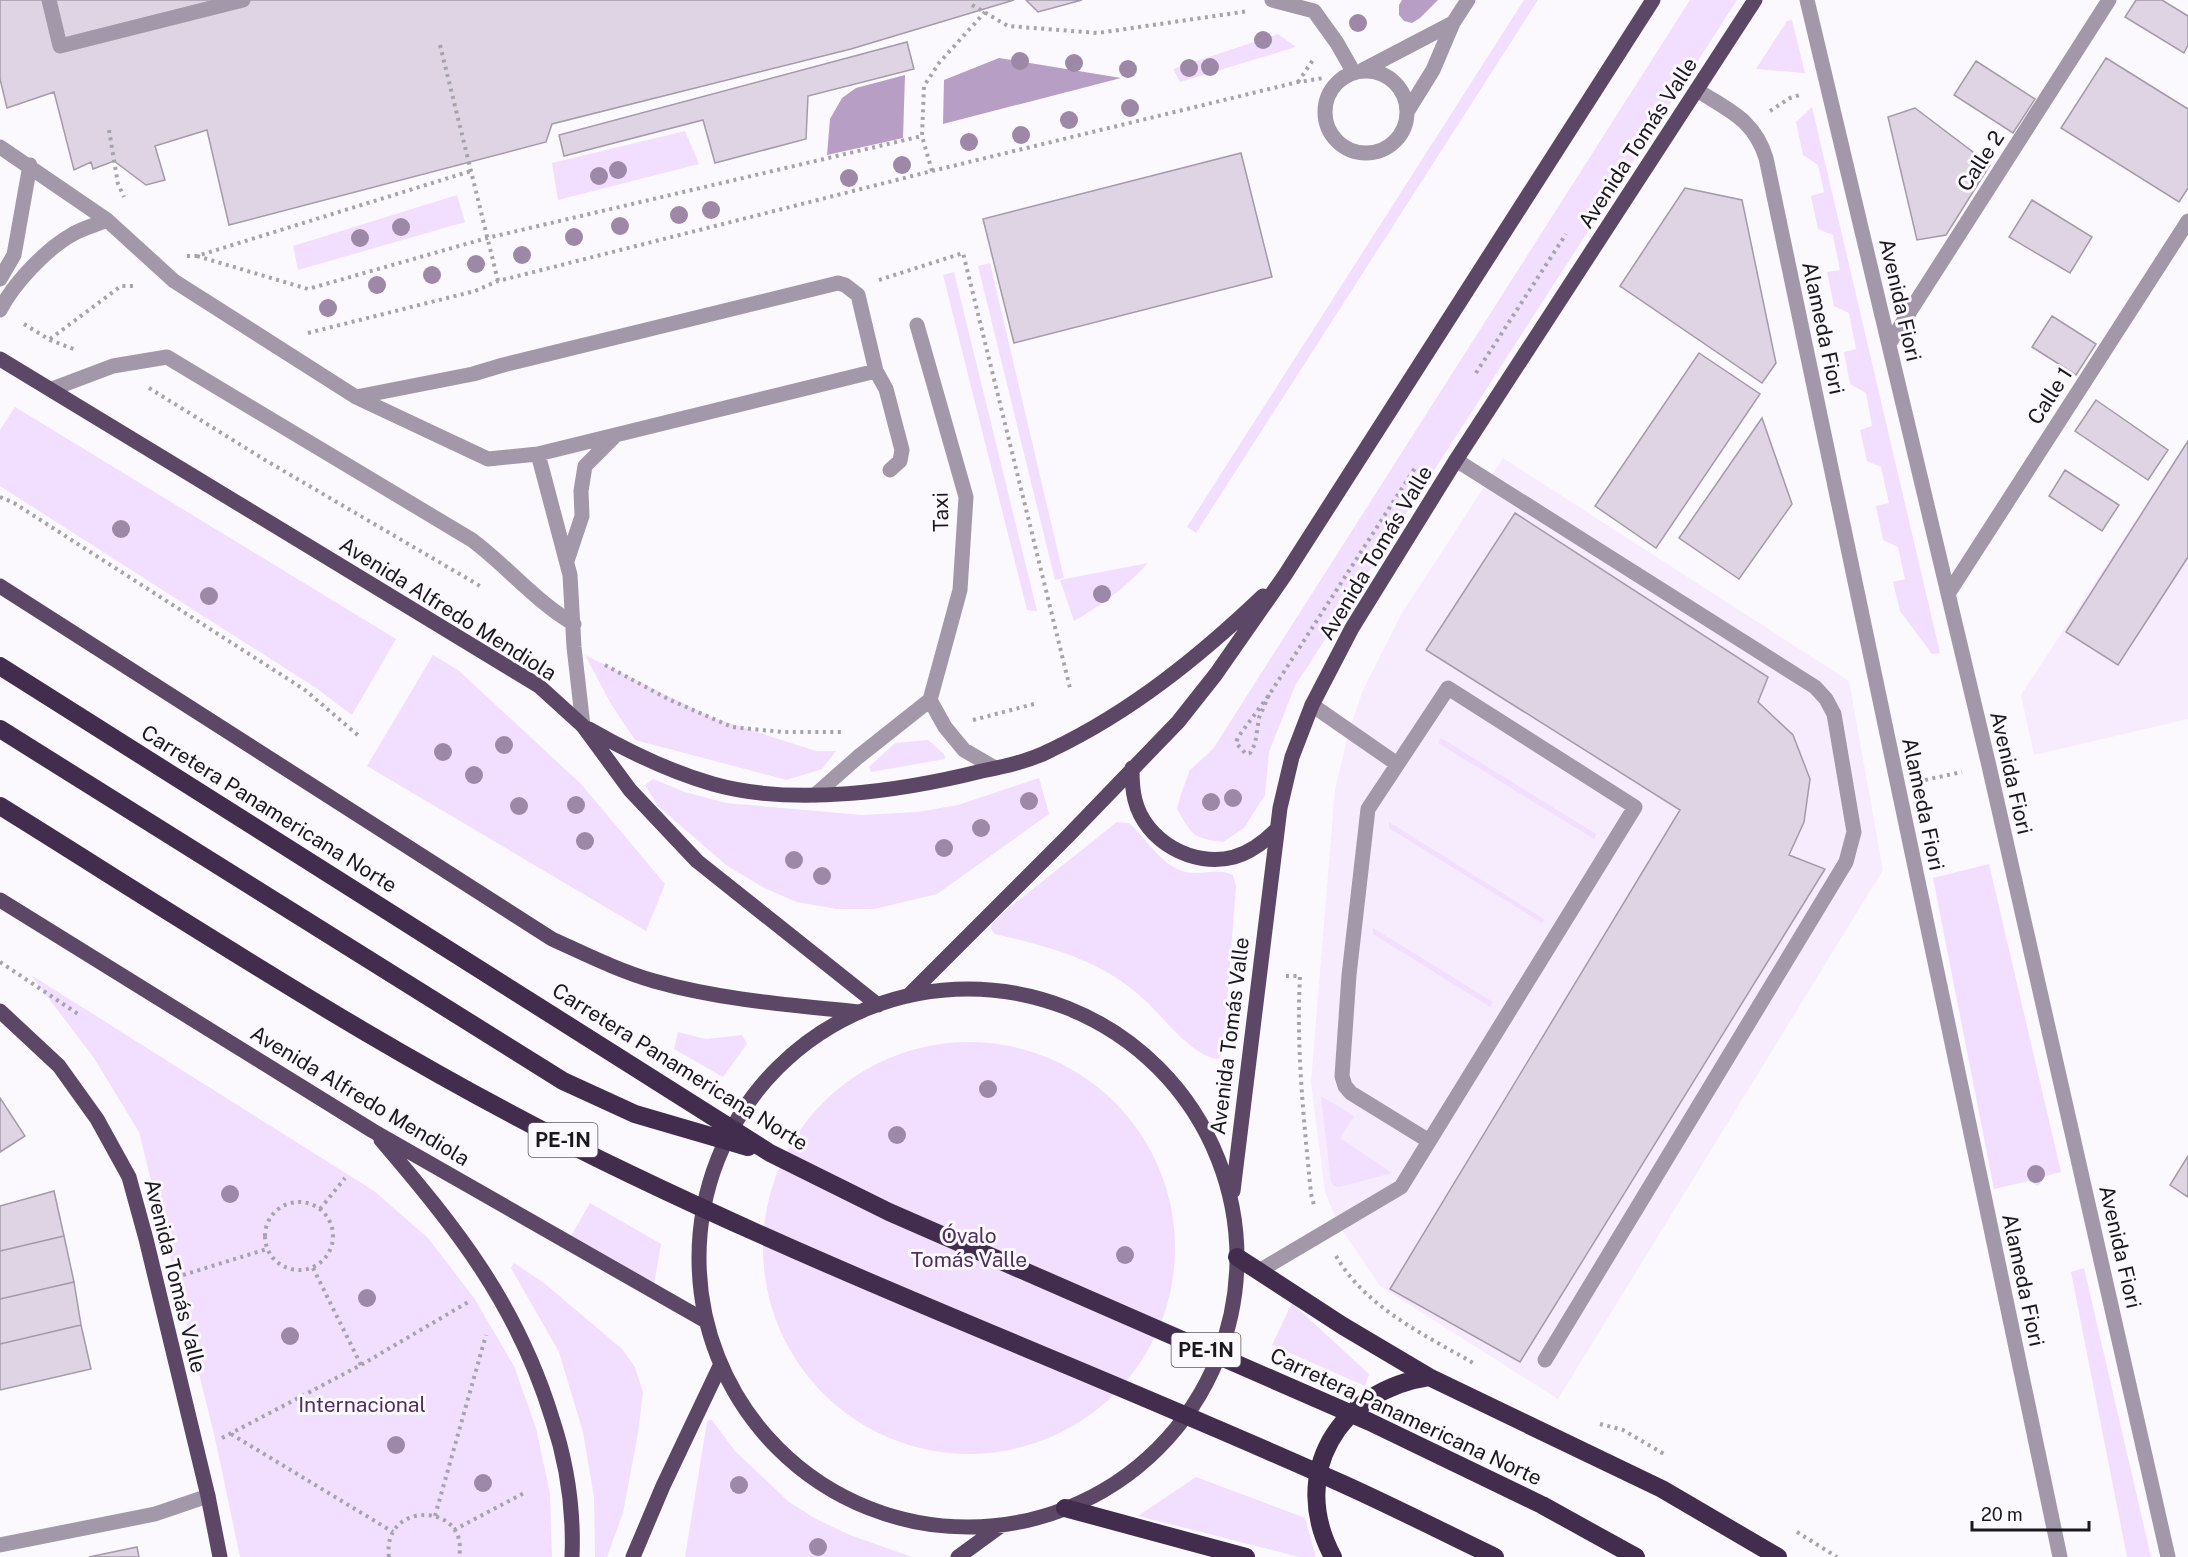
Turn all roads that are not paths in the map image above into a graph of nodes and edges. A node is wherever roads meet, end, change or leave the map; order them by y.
1 (49, 0) edge
2 (243, 0) edge
3 (1272, 0) edge
4 (1468, 0) edge
5 (1653, 0) edge
6 (1755, 0) edge
7 (1807, 0) edge
8 (2109, 0) edge
9 (1453, 23) junction
10 (1354, 73) junction
11 (1697, 90) junction
12 (1407, 112) junction
13 (0, 147) edge
14 (30, 165) junction
15 (107, 220) junction
16 (2188, 221) edge
17 (0, 279) edge
18 (0, 310) edge
19 (917, 325) dead end
20 (1889, 344) junction
21 (0, 359) edge
22 (876, 371) junction
23 (52, 390) junction
24 (356, 397) junction
25 (618, 434) junction
26 (538, 454) junction
27 (1456, 460) junction
28 (890, 470) dead end
29 (567, 561) junction
30 (1285, 575) junction
31 (0, 586) edge
32 (1948, 594) junction
33 (574, 624) junction
34 (0, 666) edge
35 (930, 700) junction
36 (1312, 705) junction
37 (583, 726) junction
38 (0, 729) edge
39 (1397, 764) junction
40 (995, 768) junction
41 (1132, 768) junction
42 (815, 795) junction
43 (0, 806) edge
44 (1276, 830) junction
45 (0, 900) edge
46 (908, 996) junction
47 (878, 1005) junction
48 (0, 1011) edge
49 (859, 1012) junction
50 (373, 1131) junction
51 (1429, 1142) junction
52 (770, 1153) junction
53 (1232, 1203) junction
54 (1237, 1257) junction
55 (1258, 1271) junction
56 (704, 1320) junction
57 (1545, 1360) dead end
58 (720, 1366) junction
59 (1429, 1377) junction
60 (208, 1496) junction
61 (1065, 1508) junction
62 (1002, 1525) junction
63 (0, 1545) edge
64 (220, 1557) edge
65 (572, 1557) edge
66 (633, 1557) edge
67 (958, 1557) edge
68 (1246, 1557) edge
69 (1333, 1557) edge
70 (1495, 1557) edge
71 (1636, 1557) edge
72 (1778, 1557) edge
73 (2060, 1557) edge
74 (2168, 1557) edge

1 - 2 street
3 - 10 street
4 - 9 street
5 - 30 main road
6 - 11 main road, Avenida Tomás Valle
7 - 20 street, Avenida Fiori
8 - 20 street, Calle 2
9 - 10 street
9 - 12 street
10 - 12 street
10 - 12 street
11 - 27 main road, Avenida Tomás Valle
11 - 73 street, Alameda Fiori
13 - 14 street
14 - 15 street
14 - 17 street
15 - 18 street
15 - 24 street
16 - 32 street, Calle 1
19 - 35 street, Taxi
20 - 32 street, Avenida Fiori
21 - 23 main road, Avenida Alfredo Mendiola
22 - 24 street
22 - 25 street
22 - 28 street
23 - 33 street
23 - 37 main road, Avenida Alfredo Mendiola
24 - 26 street
25 - 26 street
25 - 29 street
26 - 29 street
27 - 36 main road, Avenida Tomás Valle
27 - 57 street
29 - 33 street
30 - 40 main road
30 - 41 main road
31 - 49 main road
32 - 74 street, Avenida Fiori
33 - 37 street
34 - 52 highway, Carretera Panamericana Norte / PE-1N
35 - 40 street
35 - 42 street
36 - 39 street
36 - 44 main road, Avenida Tomás Valle
37 - 42 main road
37 - 47 main road, Avenida Alfredo Mendiola
38 - 52 highway
39 - 51 street
39 - 51 street
40 - 42 main road
41 - 44 main road
41 - 46 main road
43 - 70 highway, PE-1N
44 - 53 main road, Avenida Tomás Valle
45 - 50 main road, Avenida Alfredo Mendiola
46 - 47 main road
46 - 53 main road
47 - 49 main road
48 - 60 main road, Avenida Tomás Valle
49 - 56 main road
50 - 56 main road, Avenida Alfredo Mendiola
50 - 65 main road
51 - 55 street
52 - 71 highway, Carretera Panamericana Norte / PE-1N
53 - 54 main road
54 - 55 highway
54 - 61 main road
55 - 59 highway
56 - 58 main road
58 - 62 main road
58 - 66 main road
59 - 69 highway
59 - 72 highway
60 - 63 street
60 - 64 main road, Avenida Tomás Valle
61 - 62 main road
61 - 68 highway
62 - 67 main road

